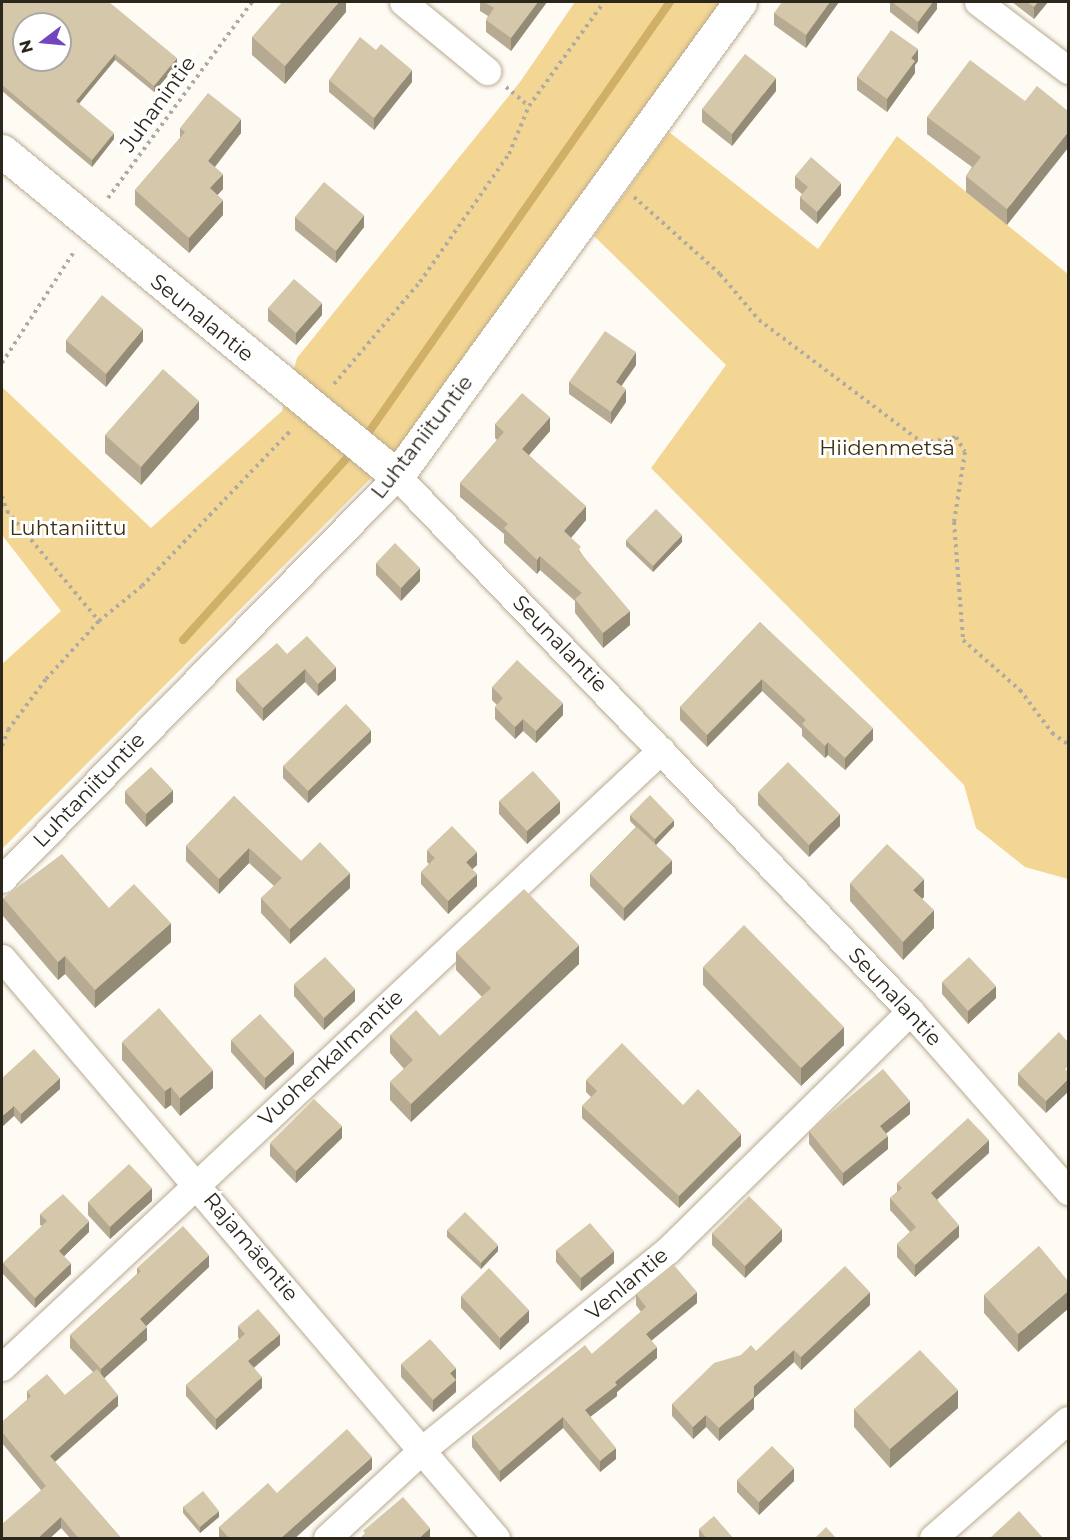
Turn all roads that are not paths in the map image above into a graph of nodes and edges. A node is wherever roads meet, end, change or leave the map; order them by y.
1 (403, 2) edge
2 (740, 2) edge
3 (978, 2) edge
4 (1068, 70) edge
5 (488, 71) dead end
6 (2, 151) edge
7 (397, 476) junction
8 (661, 750) junction
9 (2, 879) edge
10 (2, 958) edge
11 (910, 1011) junction
12 (197, 1182) junction
13 (1068, 1191) edge
14 (2, 1367) edge
15 (1068, 1420) edge
16 (423, 1449) junction
17 (327, 1539) edge
18 (496, 1539) edge
19 (933, 1539) edge

1 - 5 street
2 - 7 street, Luhtaniituntie
3 - 4 street
6 - 7 street, Seunalantie
7 - 8 street, Seunalantie
7 - 9 street, Luhtaniituntie
8 - 11 street, Seunalantie
8 - 12 street, Vuohenkalmantie
10 - 12 street, Rajamäentie
11 - 13 street, Seunalantie
11 - 16 street, Venlantie
12 - 14 street, Vuohenkalmantie
12 - 16 street, Rajamäentie
15 - 19 street
16 - 17 street, Venlantie
16 - 18 street, Rajamäentie

